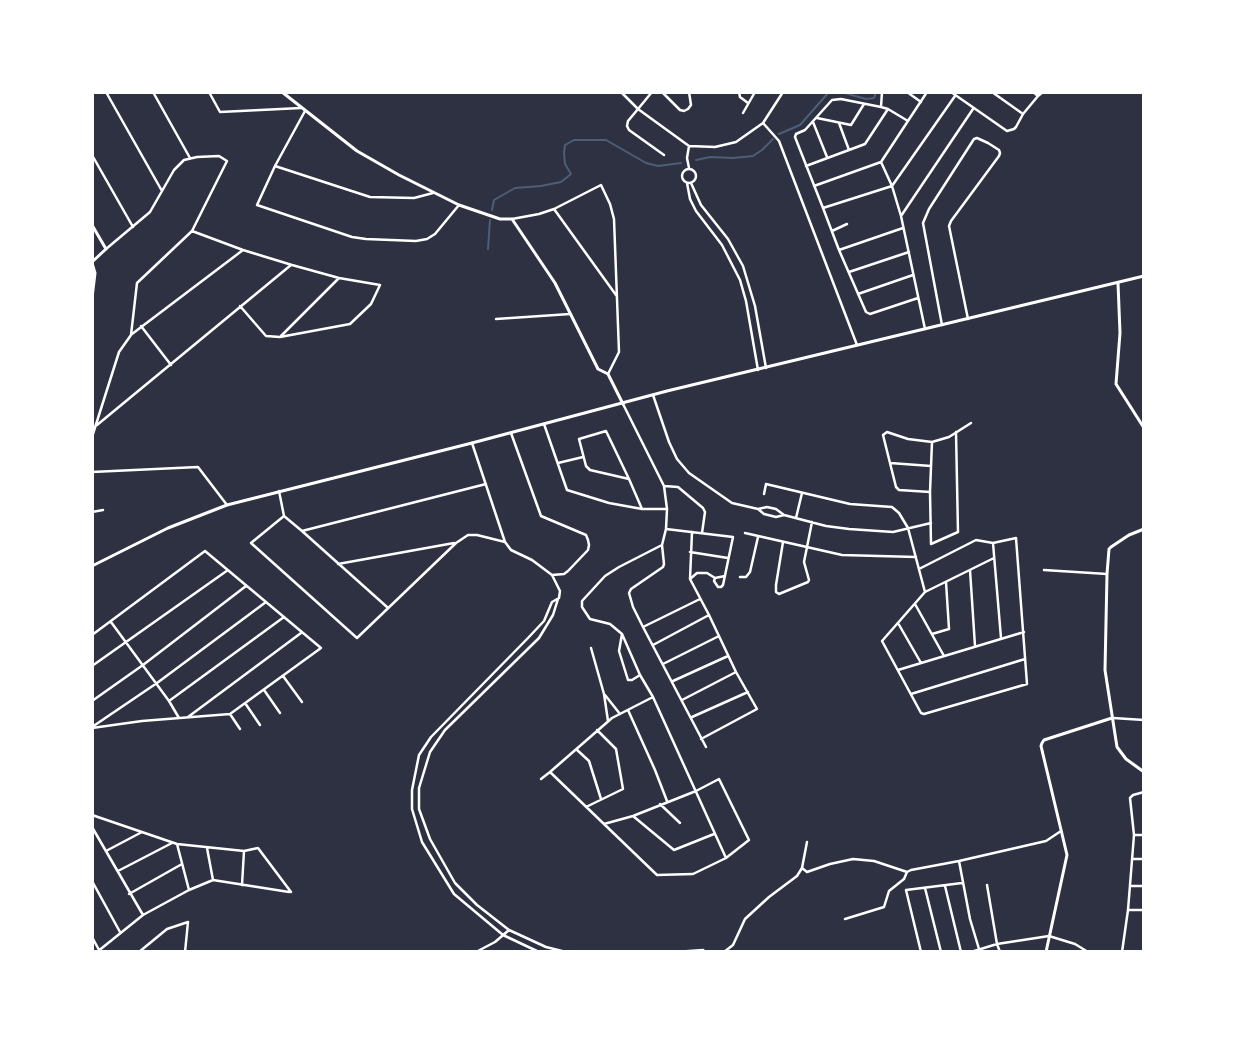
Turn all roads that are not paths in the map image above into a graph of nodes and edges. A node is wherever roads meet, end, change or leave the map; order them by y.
1 (106, 92) edge
2 (153, 92) edge
3 (209, 92) edge
4 (282, 92) edge
5 (621, 92) edge
6 (652, 92) edge
7 (662, 92) edge
8 (689, 92) edge
9 (739, 92) edge
10 (754, 92) edge
11 (783, 92) edge
12 (882, 92) edge
13 (906, 92) edge
14 (927, 92) edge
15 (951, 92) edge
16 (992, 92) edge
17 (1033, 92) edge
18 (1043, 92) edge
19 (955, 96) junction
20 (1038, 96) junction
21 (921, 102) junction
22 (748, 103) junction
23 (864, 104) junction
24 (881, 107) junction
25 (301, 108) junction
26 (638, 109) junction
27 (888, 109) junction
28 (973, 109) junction
29 (305, 111) junction
30 (743, 113) dead end
31 (1023, 114) junction
32 (816, 118) junction
33 (908, 121) junction
34 (813, 122) junction
35 (763, 123) junction
36 (839, 123) junction
37 (689, 146) junction
38 (849, 150) junction
39 (92, 155) edge
40 (664, 155) dead end
41 (827, 157) junction
42 (190, 158) junction
43 (882, 162) junction
44 (275, 166) junction
45 (806, 166) junction
46 (689, 168) junction
47 (687, 183) junction
48 (692, 183) junction
49 (814, 186) junction
50 (892, 186) junction
51 (162, 191) junction
52 (433, 193) junction
53 (459, 205) junction
54 (823, 208) junction
55 (554, 209) junction
56 (901, 216) junction
57 (512, 219) junction
58 (847, 224) dead end
59 (92, 225) edge
60 (133, 227) junction
61 (903, 228) junction
62 (832, 230) junction
63 (192, 231) junction
64 (106, 249) junction
65 (243, 250) junction
66 (839, 250) junction
67 (908, 252) junction
68 (92, 263) edge
69 (292, 264) junction
70 (849, 272) junction
71 (913, 275) junction
72 (1144, 276) edge
73 (340, 278) junction
74 (1118, 283) junction
75 (857, 294) junction
76 (617, 296) junction
77 (92, 298) edge
78 (918, 298) junction
79 (240, 306) junction
80 (570, 314) junction
81 (496, 319) dead end
82 (968, 319) junction
83 (942, 324) junction
84 (141, 326) junction
85 (925, 329) junction
86 (131, 335) junction
87 (280, 337) junction
88 (857, 345) junction
89 (171, 365) junction
90 (766, 368) junction
91 (758, 370) junction
92 (608, 374) junction
93 (654, 395) junction
94 (623, 404) junction
95 (972, 423) dead end
96 (544, 424) junction
97 (96, 426) junction
98 (1144, 428) edge
99 (956, 432) junction
100 (511, 433) junction
101 (92, 437) edge
102 (932, 442) junction
103 (472, 443) junction
104 (583, 457) junction
105 (890, 462) junction
106 (558, 463) junction
107 (931, 466) junction
108 (92, 472) edge
109 (629, 479) junction
110 (486, 484) junction
111 (664, 486) junction
112 (279, 491) junction
113 (802, 492) junction
114 (930, 492) junction
115 (764, 494) dead end
116 (227, 505) junction
117 (642, 509) junction
118 (667, 509) junction
119 (758, 509) junction
120 (103, 510) dead end
121 (92, 512) edge
122 (784, 515) junction
123 (284, 516) junction
124 (796, 518) junction
125 (812, 522) junction
126 (931, 523) junction
127 (908, 528) junction
128 (666, 529) junction
129 (1144, 529) edge
130 (302, 531) junction
131 (692, 532) junction
132 (702, 533) junction
133 (745, 533) dead end
134 (758, 536) junction
135 (504, 542) junction
136 (783, 542) junction
137 (456, 543) junction
138 (994, 543) junction
139 (662, 545) junction
140 (806, 548) junction
141 (690, 552) junction
142 (916, 557) junction
143 (729, 558) junction
144 (994, 558) junction
145 (338, 564) junction
146 (92, 566) edge
147 (919, 568) junction
148 (228, 570) junction
149 (970, 570) junction
150 (1044, 570) dead end
151 (1107, 574) junction
152 (552, 575) junction
153 (725, 576) junction
154 (740, 577) dead end
155 (715, 578) junction
156 (690, 579) junction
157 (946, 582) junction
158 (246, 586) junction
159 (925, 592) junction
160 (559, 598) junction
161 (700, 599) junction
162 (266, 602) junction
163 (914, 604) junction
164 (387, 608) junction
165 (709, 615) junction
166 (284, 617) junction
167 (111, 622) junction
168 (898, 623) junction
169 (643, 627) junction
170 (1024, 632) junction
171 (301, 633) junction
172 (622, 634) junction
173 (932, 634) junction
174 (92, 635) edge
175 (719, 636) junction
176 (1000, 638) junction
177 (126, 642) junction
178 (653, 645) junction
179 (975, 646) junction
180 (592, 648) dead end
181 (728, 656) junction
182 (944, 656) junction
183 (1025, 659) junction
184 (921, 663) junction
185 (663, 664) junction
186 (143, 665) junction
187 (92, 666) edge
188 (898, 670) junction
189 (736, 672) junction
190 (640, 675) junction
191 (283, 676) junction
192 (673, 682) junction
193 (156, 683) junction
194 (264, 690) junction
195 (748, 692) junction
196 (604, 694) junction
197 (911, 694) junction
198 (653, 697) junction
199 (682, 700) junction
200 (92, 701) edge
201 (169, 701) junction
202 (302, 702) dead end
203 (245, 703) junction
204 (628, 710) junction
205 (280, 713) dead end
206 (230, 714) junction
207 (620, 714) junction
208 (692, 717) junction
209 (179, 718) junction
210 (188, 718) junction
211 (1112, 718) junction
212 (1144, 720) edge
213 (608, 721) junction
214 (260, 724) dead end
215 (92, 728) edge
216 (240, 729) dead end
217 (597, 730) junction
218 (701, 739) junction
219 (706, 747) dead end
220 (576, 749) junction
221 (550, 772) junction
222 (1144, 772) edge
223 (541, 778) dead end
224 (696, 791) junction
225 (1144, 792) edge
226 (602, 799) junction
227 (667, 802) junction
228 (660, 804) junction
229 (586, 807) junction
230 (419, 809) junction
231 (412, 810) junction
232 (92, 815) edge
233 (633, 816) junction
234 (680, 823) dead end
235 (604, 824) junction
236 (92, 827) edge
237 (1061, 831) junction
238 (142, 832) junction
239 (714, 834) junction
240 (1134, 835) junction
241 (1144, 836) edge
242 (807, 842) dead end
243 (172, 843) junction
244 (177, 844) junction
245 (207, 848) junction
246 (106, 850) junction
247 (244, 851) junction
248 (726, 858) junction
249 (1132, 859) junction
250 (1144, 859) edge
251 (959, 861) junction
252 (182, 864) junction
253 (802, 868) junction
254 (118, 871) junction
255 (907, 872) junction
256 (212, 880) junction
257 (92, 881) edge
258 (962, 883) junction
259 (242, 885) junction
260 (987, 885) dead end
261 (945, 886) junction
262 (1130, 886) junction
263 (1144, 886) edge
264 (925, 888) junction
265 (189, 890) junction
266 (129, 894) junction
267 (1128, 910) junction
268 (1144, 910) edge
269 (143, 915) junction
270 (845, 919) dead end
271 (509, 930) junction
272 (120, 932) junction
273 (503, 935) junction
274 (1049, 936) junction
275 (92, 937) edge
276 (997, 944) junction
277 (979, 949) junction
278 (98, 951) edge
279 (185, 951) edge
280 (139, 952) edge
281 (476, 952) edge
282 (539, 952) edge
283 (566, 952) edge
284 (675, 952) edge
285 (705, 952) edge
286 (724, 952) edge
287 (921, 952) edge
288 (941, 952) edge
289 (961, 952) edge
290 (971, 952) edge
291 (1000, 952) edge
292 (1046, 952) edge
293 (1088, 952) edge
294 (1122, 952) edge

1 - 51 street
2 - 42 street
3 - 25 street
4 - 25 street
5 - 26 street
6 - 26 street
7 - 8 street
9 - 22 street
10 - 22 street
11 - 35 street
12 - 24 street
13 - 21 street
14 - 21 street
15 - 19 street
16 - 31 street
17 - 20 street
18 - 20 street
19 - 28 street
19 - 50 street
20 - 31 street
21 - 33 street
22 - 30 street
23 - 24 street
23 - 32 street
23 - 36 street
24 - 27 street
25 - 29 street
26 - 37 street
26 - 40 street
27 - 33 street
27 - 38 street
28 - 31 street
28 - 56 street
29 - 44 street
29 - 52 street
32 - 34 street
32 - 36 street
33 - 43 street
34 - 41 street
34 - 45 street
35 - 37 street
35 - 88 street
36 - 38 street
37 - 46 street
38 - 41 street
39 - 60 street
41 - 45 street
42 - 51 street
42 - 63 street
43 - 49 street
43 - 50 street
44 - 52 street
44 - 53 street
45 - 49 street
46 - 47 street
46 - 48 street
47 - 48 street
47 - 91 street
48 - 90 street
49 - 54 street
50 - 54 street
50 - 56 street
51 - 60 street
52 - 53 street
53 - 57 street
54 - 62 street
55 - 57 street
55 - 76 street
55 - 76 street
56 - 61 street
57 - 80 street
58 - 62 street
59 - 64 street
60 - 64 street
61 - 66 street
61 - 67 street
62 - 66 street
63 - 65 street
63 - 86 street
64 - 68 street
65 - 69 street
65 - 84 street
66 - 70 street
67 - 70 street
67 - 71 street
68 - 77 street
69 - 73 street
69 - 79 street
70 - 75 street
71 - 75 street
71 - 78 street
72 - 74 street
73 - 87 street
73 - 87 street
74 - 82 street
74 - 98 street
75 - 78 street
76 - 92 street
78 - 85 street
79 - 87 street
79 - 89 street
80 - 81 street
80 - 92 street
82 - 83 street
82 - 83 street
83 - 85 street
84 - 86 street
84 - 89 street
85 - 88 street
86 - 97 street
88 - 90 street
89 - 97 street
90 - 91 street
91 - 93 street
92 - 94 street
93 - 94 street
93 - 119 street
94 - 96 street
94 - 111 street
95 - 99 street
96 - 100 street
96 - 106 street
97 - 101 street
99 - 102 street
99 - 126 street
100 - 103 street
100 - 152 street
102 - 105 street
102 - 107 street
103 - 110 street
103 - 112 street
104 - 106 street
104 - 109 street
104 - 109 street
105 - 107 street
105 - 114 street
106 - 117 street
107 - 114 street
108 - 116 street
109 - 117 street
110 - 130 street
110 - 135 street
111 - 118 street
111 - 132 street
112 - 116 street
112 - 123 street
113 - 115 street
113 - 124 street
113 - 127 street
114 - 126 street
116 - 146 street
117 - 118 street
118 - 128 street
119 - 122 street
119 - 122 street
120 - 121 street
122 - 124 street
123 - 130 street
123 - 164 street
124 - 125 street
125 - 127 street
125 - 140 street
126 - 127 street
127 - 142 street
128 - 131 street
128 - 139 street
129 - 151 street
130 - 145 street
131 - 132 street
131 - 141 street
132 - 143 street
133 - 134 street
134 - 136 street
134 - 154 street
135 - 137 street
135 - 152 street
136 - 140 street
136 - 140 street
137 - 145 street
137 - 164 street
138 - 144 street
138 - 147 street
138 - 170 street
139 - 169 street
139 - 172 street
140 - 142 street
141 - 143 street
141 - 156 street
142 - 147 street
143 - 153 street
144 - 149 street
144 - 176 street
145 - 164 street
147 - 159 street
148 - 158 street
148 - 167 street
148 - 177 street
149 - 157 street
149 - 179 street
150 - 151 street
151 - 211 street
152 - 160 street
153 - 155 street
153 - 155 street
155 - 156 street
156 - 161 street
157 - 159 street
157 - 173 street
158 - 162 street
158 - 186 street
159 - 163 street
160 - 230 street
160 - 231 street
161 - 165 street
161 - 169 street
162 - 166 street
162 - 193 street
163 - 168 street
163 - 173 street
165 - 175 street
165 - 178 street
166 - 171 street
166 - 201 street
167 - 174 street
167 - 177 street
168 - 184 street
168 - 188 street
169 - 178 street
170 - 176 street
170 - 183 street
171 - 191 street
171 - 210 street
172 - 190 street
172 - 190 street
173 - 182 street
175 - 181 street
175 - 185 street
176 - 179 street
177 - 186 street
177 - 187 street
178 - 185 street
179 - 182 street
180 - 196 street
181 - 189 street
181 - 192 street
182 - 184 street
183 - 197 street
183 - 197 street
184 - 188 street
185 - 192 street
186 - 193 street
186 - 200 street
188 - 197 street
189 - 195 street
189 - 199 street
190 - 198 street
191 - 194 street
191 - 202 street
192 - 199 street
193 - 201 street
193 - 215 street
194 - 203 street
194 - 205 street
195 - 208 street
195 - 218 street
196 - 207 street
196 - 213 street
198 - 204 street
198 - 224 street
199 - 208 street
201 - 209 street
203 - 206 street
203 - 214 street
204 - 207 street
204 - 227 street
206 - 210 street
206 - 216 street
207 - 213 street
208 - 218 street
209 - 210 street
209 - 215 street
211 - 212 street
211 - 222 street
211 - 237 street
213 - 217 street
217 - 220 street
217 - 226 street
218 - 219 street
220 - 221 street
220 - 226 street
221 - 223 street
221 - 229 street
224 - 227 street
224 - 239 street
224 - 248 street
225 - 240 street
226 - 229 street
227 - 228 street
228 - 233 street
228 - 234 street
229 - 235 street
230 - 231 street
230 - 271 street
231 - 273 street
232 - 238 street
233 - 235 street
233 - 239 street
235 - 248 street
236 - 246 street
237 - 251 street
237 - 274 street
238 - 243 street
238 - 246 street
239 - 248 street
240 - 241 street
240 - 249 street
242 - 253 street
243 - 244 street
243 - 254 street
244 - 245 street
244 - 252 street
245 - 247 street
245 - 256 street
246 - 254 street
247 - 259 street
247 - 259 street
249 - 250 street
249 - 262 street
251 - 255 street
251 - 258 street
252 - 265 street
252 - 266 street
253 - 255 street
253 - 286 street
254 - 266 street
255 - 270 street
256 - 259 street
256 - 265 street
257 - 272 street
258 - 261 street
258 - 277 street
260 - 276 street
261 - 264 street
261 - 289 street
262 - 263 street
262 - 267 street
264 - 287 street
264 - 288 street
265 - 269 street
266 - 269 street
267 - 268 street
267 - 294 street
269 - 272 street
271 - 273 street
271 - 283 street
272 - 278 street
273 - 281 street
273 - 282 street
274 - 276 street
274 - 292 street
274 - 293 street
275 - 278 street
276 - 277 street
276 - 291 street
277 - 290 street
279 - 280 street
284 - 285 street

